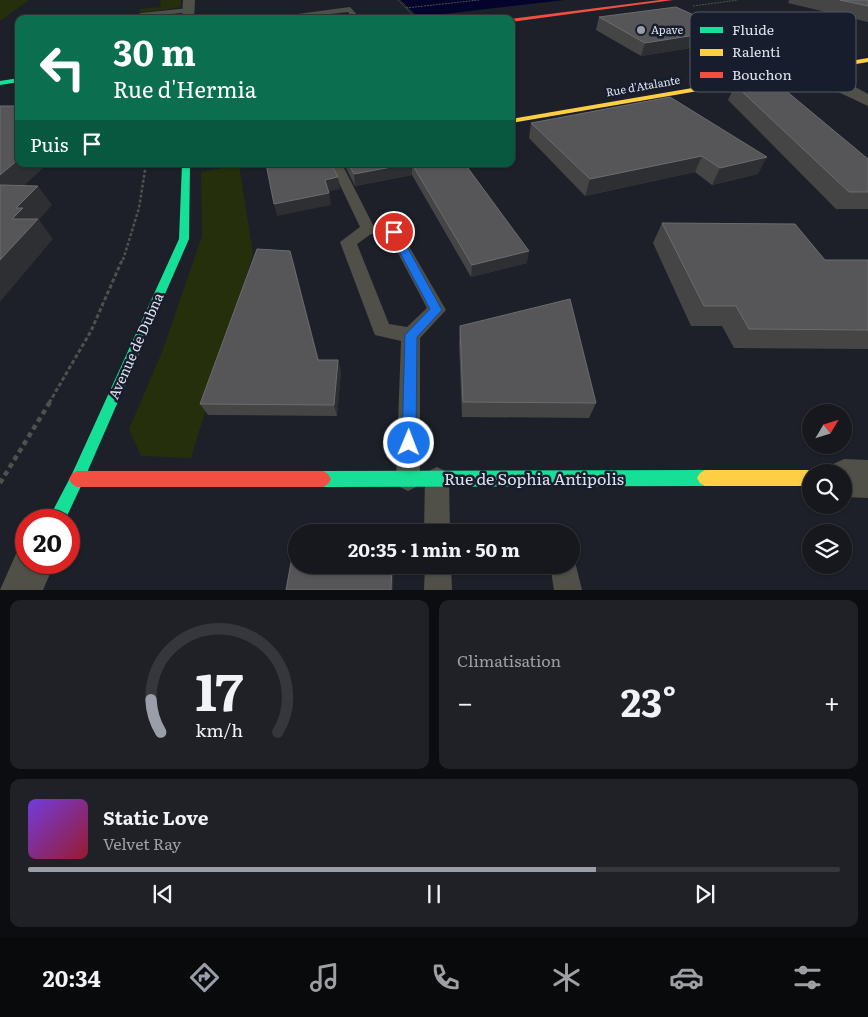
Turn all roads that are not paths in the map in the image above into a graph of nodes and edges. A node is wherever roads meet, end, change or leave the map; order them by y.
1 (671, 0) edge
2 (189, 10) edge
3 (141, 15) dead end
4 (298, 15) edge
5 (354, 15) edge
6 (515, 20) edge
7 (15, 81) edge
8 (0, 83) edge
9 (690, 90) edge
10 (852, 92) edge
11 (868, 101) edge
12 (515, 120) edge
13 (186, 167) edge
14 (337, 167) edge
15 (368, 229) junction
16 (411, 335) junction
17 (802, 478) edge
18 (852, 478) edge
19 (868, 478) edge
20 (77, 479) junction
21 (408, 479) junction
22 (437, 479) junction
23 (62, 509) edge
24 (438, 524) edge
25 (28, 574) edge
26 (438, 574) edge
27 (565, 574) edge
28 (20, 590) edge
29 (438, 590) edge
30 (568, 590) edge

1 - 6 street
2 - 3 lane
4 - 5 lane
7 - 8 street
9 - 12 street, Rue d'Atalante
10 - 11 street
13 - 20 street, Avenue de Dubna
14 - 15 lane
15 - 16 lane
15 - 16 lane
16 - 21 lane
17 - 22 street, Rue de Sophia Antipolis
18 - 19 street
20 - 21 street, Rue de Sophia Antipolis
20 - 23 street, Avenue de Dubna
21 - 22 street, Rue de Sophia Antipolis
22 - 24 lane
25 - 28 street
26 - 29 lane
27 - 30 lane

